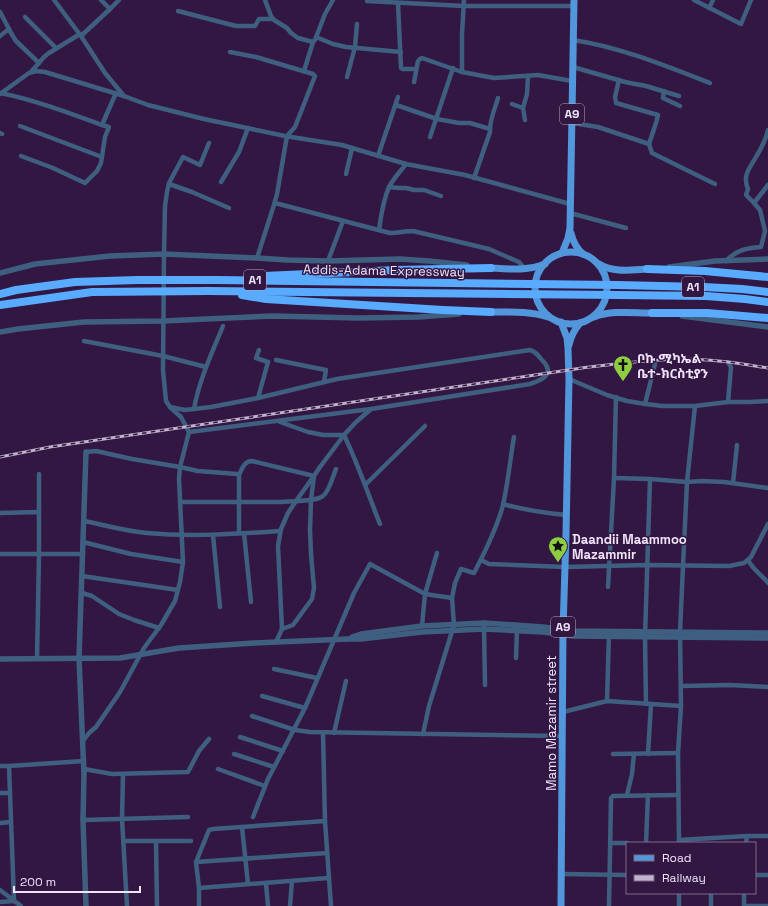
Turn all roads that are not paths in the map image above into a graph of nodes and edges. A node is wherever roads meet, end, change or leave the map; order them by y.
1 (54, 0) edge
2 (101, 0) edge
3 (119, 0) edge
4 (265, 0) edge
5 (464, 0) edge
6 (694, 0) edge
7 (713, 0) edge
8 (751, 0) edge
9 (332, 1) edge
10 (367, 1) edge
11 (398, 3) junction
12 (574, 3) edge
13 (464, 6) junction
14 (709, 8) junction
15 (110, 9) junction
16 (178, 11) dead end
17 (0, 12) edge
18 (25, 17) dead end
19 (273, 19) junction
20 (357, 24) dead end
21 (9, 29) junction
22 (81, 35) junction
23 (0, 36) edge
24 (316, 37) junction
25 (573, 40) junction
26 (313, 42) junction
27 (355, 47) junction
28 (56, 48) junction
29 (230, 52) dead end
30 (401, 52) junction
31 (39, 63) junction
32 (573, 67) junction
33 (453, 68) junction
34 (416, 69) junction
35 (304, 71) junction
36 (31, 72) junction
37 (462, 72) junction
38 (528, 76) junction
39 (348, 77) dead end
40 (619, 80) junction
41 (572, 81) junction
42 (414, 82) dead end
43 (710, 83) dead end
44 (664, 91) junction
45 (0, 94) edge
46 (116, 94) junction
47 (124, 96) junction
48 (679, 96) dead end
49 (398, 97) dead end
50 (498, 98) dead end
51 (512, 104) dead end
52 (396, 105) junction
53 (680, 106) dead end
54 (523, 108) junction
55 (436, 119) junction
56 (525, 120) dead end
57 (572, 123) junction
58 (102, 125) junction
59 (20, 126) dead end
60 (248, 128) junction
61 (490, 129) junction
62 (768, 130) edge
63 (287, 136) junction
64 (430, 137) dead end
65 (209, 142) dead end
66 (649, 144) junction
67 (352, 148) junction
68 (21, 156) dead end
69 (378, 156) junction
70 (102, 157) junction
71 (406, 164) junction
72 (346, 174) dead end
73 (474, 178) junction
74 (221, 182) dead end
75 (169, 184) junction
76 (715, 184) dead end
77 (768, 185) edge
78 (389, 187) junction
79 (441, 196) dead end
80 (275, 203) junction
81 (754, 203) junction
82 (570, 204) junction
83 (229, 208) dead end
84 (570, 213) junction
85 (343, 221) junction
86 (570, 228) junction
87 (626, 228) dead end
88 (379, 230) junction
89 (768, 238) edge
90 (762, 244) junction
91 (768, 247) edge
92 (562, 253) junction
93 (164, 254) junction
94 (584, 255) junction
95 (257, 258) junction
96 (768, 259) edge
97 (328, 261) junction
98 (726, 261) junction
99 (596, 262) junction
100 (545, 264) junction
101 (491, 268) junction
102 (525, 269) junction
103 (647, 269) junction
104 (0, 273) edge
105 (768, 277) edge
106 (217, 280) junction
107 (217, 291) junction
108 (768, 292) edge
109 (0, 294) edge
110 (768, 302) edge
111 (0, 304) edge
112 (491, 312) junction
113 (652, 313) junction
114 (551, 318) junction
115 (768, 318) edge
116 (588, 319) junction
117 (163, 321) junction
118 (560, 322) junction
119 (580, 323) junction
120 (223, 326) dead end
121 (768, 326) edge
122 (0, 332) edge
123 (84, 341) dead end
124 (568, 348) junction
125 (259, 350) dead end
126 (163, 356) junction
127 (276, 360) dead end
128 (655, 364) dead end
129 (729, 364) dead end
130 (206, 367) junction
131 (569, 379) junction
132 (324, 382) junction
133 (616, 397) junction
134 (258, 398) junction
135 (768, 401) edge
136 (728, 402) junction
137 (646, 404) junction
138 (695, 406) junction
139 (170, 407) junction
140 (194, 409) junction
141 (371, 409) junction
142 (277, 422) junction
143 (425, 426) dead end
144 (189, 432) junction
145 (344, 435) junction
146 (514, 437) dead end
147 (737, 445) dead end
148 (86, 452) joint
149 (180, 467) junction
150 (336, 469) dead end
151 (40, 474) dead end
152 (238, 475) junction
153 (314, 476) junction
154 (614, 478) junction
155 (650, 479) junction
156 (687, 482) junction
157 (733, 483) junction
158 (365, 486) junction
159 (768, 488) edge
160 (311, 500) junction
161 (296, 501) junction
162 (180, 502) junction
163 (240, 502) junction
164 (503, 504) junction
165 (39, 512) junction
166 (0, 513) edge
167 (566, 515) junction
168 (84, 521) junction
169 (380, 524) dead end
170 (768, 524) edge
171 (280, 531) junction
172 (242, 533) junction
173 (182, 535) junction
174 (213, 535) junction
175 (83, 542) junction
176 (437, 553) dead end
177 (0, 554) edge
178 (83, 554) junction
179 (39, 555) junction
180 (481, 560) junction
181 (748, 560) junction
182 (184, 562) junction
183 (647, 565) junction
184 (609, 566) junction
185 (683, 566) junction
186 (565, 567) junction
187 (82, 576) junction
188 (768, 583) edge
189 (608, 587) dead end
190 (178, 590) junction
191 (82, 593) junction
192 (425, 594) junction
193 (452, 598) junction
194 (251, 602) dead end
195 (220, 607) dead end
196 (422, 626) junction
197 (484, 626) junction
198 (159, 628) junction
199 (453, 628) junction
200 (517, 628) junction
201 (282, 629) junction
202 (563, 632) junction
203 (768, 633) edge
204 (609, 634) junction
205 (645, 634) junction
206 (680, 635) junction
207 (768, 638) edge
208 (335, 639) junction
209 (348, 639) junction
210 (276, 642) junction
211 (141, 654) junction
212 (79, 658) junction
213 (516, 658) dead end
214 (0, 659) edge
215 (37, 659) junction
216 (274, 668) dead end
217 (317, 678) junction
218 (346, 681) dead end
219 (485, 685) dead end
220 (681, 686) junction
221 (768, 687) edge
222 (262, 696) dead end
223 (607, 702) junction
224 (648, 704) junction
225 (681, 706) junction
226 (305, 708) junction
227 (563, 712) junction
228 (252, 716) dead end
229 (295, 730) junction
230 (323, 733) junction
231 (334, 733) junction
232 (423, 734) junction
233 (563, 736) junction
234 (240, 737) dead end
235 (209, 739) dead end
236 (83, 741) junction
237 (283, 751) junction
238 (678, 753) junction
239 (234, 754) dead end
240 (614, 754) dead end
241 (634, 754) junction
242 (648, 754) junction
243 (84, 761) junction
244 (0, 766) edge
245 (9, 766) junction
246 (274, 767) junction
247 (84, 769) junction
248 (218, 769) dead end
249 (123, 774) junction
250 (266, 786) junction
251 (0, 793) edge
252 (10, 793) junction
253 (627, 795) junction
254 (648, 795) junction
255 (678, 795) junction
256 (253, 817) dead end
257 (188, 818) dead end
258 (122, 819) junction
259 (83, 820) junction
260 (325, 821) junction
261 (11, 822) junction
262 (0, 823) edge
263 (242, 827) junction
264 (747, 836) junction
265 (768, 836) edge
266 (124, 841) junction
267 (156, 841) junction
268 (191, 841) dead end
269 (646, 842) edge
270 (679, 842) edge
271 (746, 842) edge
272 (610, 843) junction
273 (626, 843) edge
274 (327, 853) junction
275 (245, 858) junction
276 (196, 862) junction
277 (562, 874) junction
278 (609, 874) junction
279 (626, 874) edge
280 (756, 875) edge
281 (768, 875) edge
282 (328, 878) junction
283 (292, 881) junction
284 (266, 883) junction
285 (248, 884) junction
286 (199, 888) junction
287 (0, 890) edge
288 (679, 894) edge
289 (711, 894) edge
290 (744, 894) edge
291 (14, 901) junction
292 (0, 902) edge
293 (21, 906) edge
294 (86, 906) edge
295 (127, 906) edge
296 (157, 906) edge
297 (199, 906) edge
298 (268, 906) edge
299 (290, 906) edge
300 (331, 906) edge
301 (561, 906) edge
302 (609, 906) edge
303 (679, 906) edge
304 (711, 906) edge
305 (744, 906) edge
306 (768, 906) edge

1 - 22 street
2 - 15 street
3 - 15 street
4 - 19 street
5 - 13 street
6 - 14 street
7 - 14 street
8 - 14 street
9 - 24 street
10 - 11 street
11 - 13 street
11 - 30 street
12 - 13 street
12 - 25 main road, A9
13 - 37 street
15 - 22 street
16 - 19 street
17 - 21 street
18 - 28 street
19 - 26 street
20 - 27 street
21 - 23 street
21 - 31 street
22 - 28 street
22 - 47 street
24 - 26 street
24 - 27 street
25 - 32 main road, A9
25 - 43 street
26 - 35 street
27 - 30 street
27 - 39 street
28 - 31 street
29 - 35 street
30 - 34 street
31 - 36 street
32 - 40 street
32 - 41 main road, A9
33 - 34 street
33 - 37 street
33 - 55 street
34 - 42 street
35 - 63 street
36 - 45 street
36 - 46 street
37 - 38 street
38 - 41 street
38 - 54 street
40 - 44 street
40 - 66 street
41 - 57 main road, A9
44 - 48 street
44 - 53 street
45 - 58 street
46 - 47 street
46 - 58 street
47 - 60 street
49 - 52 street
50 - 61 street
51 - 54 street
52 - 55 street
52 - 69 street
54 - 56 street
55 - 61 street
55 - 64 street
57 - 66 street
57 - 82 main road, A9
58 - 70 street
59 - 70 street
60 - 63 street
60 - 74 street
61 - 73 street
62 - 81 street
63 - 67 street
63 - 80 street
65 - 75 street
66 - 76 street
67 - 69 street
67 - 72 street
68 - 70 street
69 - 71 street
71 - 73 street
71 - 78 street
73 - 82 street
75 - 83 street
75 - 93 street
77 - 81 street
78 - 79 street
78 - 88 street
80 - 85 street
80 - 95 street
81 - 90 street
82 - 84 main road, A9
84 - 86 main road, A9
84 - 87 street
85 - 88 street
85 - 97 street
86 - 92 main road, A9
86 - 94 main road, A9
88 - 102 street
89 - 90 street
90 - 91 street
90 - 98 street
92 - 94 main road
92 - 100 main road
93 - 95 street
93 - 104 street
93 - 117 street
94 - 99 main road
95 - 97 street
96 - 98 street
97 - 101 street
98 - 103 street
99 - 103 main road
99 - 116 main road
100 - 102 main road
100 - 114 main road
101 - 102 main road
101 - 106 highway
103 - 105 highway
106 - 108 highway, Addis-Adama Expressway / A1
106 - 109 highway, Addis-Adama Expressway / A1
107 - 110 highway, Addis-Adama Expressway / A1
107 - 111 highway, Addis-Adama Expressway / A1
107 - 112 highway
112 - 114 main road
112 - 117 street
113 - 115 highway
113 - 116 main road
113 - 121 street
114 - 118 main road
116 - 119 main road
117 - 122 street
117 - 126 street
118 - 119 main road
118 - 124 main road, A9
119 - 124 main road, A9
120 - 130 street
123 - 126 street
124 - 131 main road, Mamo Mazamir street / A9
125 - 134 street
126 - 130 street
126 - 139 street
127 - 132 street
128 - 137 street
129 - 136 street
130 - 140 street
131 - 133 street
131 - 167 main road, Mamo Mazamir street / A9
132 - 134 street
132 - 141 street
133 - 137 street
133 - 154 street
134 - 140 street
135 - 136 street
136 - 138 street
137 - 138 street
138 - 156 street
139 - 140 street
139 - 144 street
141 - 142 street
141 - 145 street
142 - 144 street
142 - 145 street
143 - 158 street
144 - 149 street
145 - 153 street
145 - 158 street
146 - 164 street
147 - 157 street
148 - 149 street
148 - 168 street
149 - 152 street
149 - 162 street
150 - 160 street
151 - 165 street
152 - 153 street
152 - 163 street
153 - 160 street
153 - 161 street
154 - 155 street
154 - 184 street
155 - 156 street
155 - 183 street
156 - 157 street
156 - 185 street
157 - 159 street
158 - 169 street
160 - 161 street
160 - 201 street
161 - 163 street
161 - 171 street
162 - 163 street
162 - 173 street
163 - 172 street
164 - 167 street
164 - 180 street
165 - 166 street
165 - 179 street
167 - 186 main road, Mamo Mazamir street / A9
168 - 173 street
168 - 175 street
170 - 181 street
171 - 172 street
171 - 201 street
172 - 174 street
172 - 194 street
173 - 174 street
173 - 182 street
174 - 195 street
175 - 178 street
175 - 182 street
176 - 192 street
177 - 179 street
178 - 179 street
178 - 187 street
179 - 215 street
180 - 186 street
180 - 193 street
181 - 185 street
181 - 188 street
182 - 190 street
183 - 184 street
183 - 185 street
183 - 205 street
184 - 186 street
184 - 189 street
185 - 206 street
186 - 202 main road, Mamo Mazamir street / A9
187 - 190 street
187 - 191 street
190 - 198 street
191 - 198 street
191 - 212 street
192 - 193 street
192 - 196 street
192 - 208 street
193 - 199 street
196 - 199 street
196 - 209 street
197 - 199 street
197 - 200 street
197 - 219 street
198 - 211 street
199 - 209 street
199 - 232 street
200 - 202 street
200 - 213 street
201 - 210 street
202 - 204 street
202 - 227 main road, Mamo Mazamir street / A9
203 - 206 street
204 - 205 street
204 - 223 street
205 - 206 street
205 - 224 street
206 - 207 street
206 - 220 street
208 - 209 street
208 - 210 street
208 - 217 street
210 - 211 street
211 - 212 street
211 - 236 street
212 - 215 street
212 - 236 street
214 - 215 street
216 - 217 street
217 - 226 street
218 - 231 street
220 - 221 street
220 - 225 street
222 - 226 street
223 - 224 street
223 - 227 street
224 - 225 street
224 - 242 street
225 - 238 street
226 - 229 street
227 - 233 main road, Mamo Mazamir street / A9
228 - 229 street
229 - 230 street
229 - 237 street
230 - 231 street
230 - 260 street
231 - 232 street
232 - 233 street
233 - 277 main road, Mamo Mazamir street / A9
234 - 237 street
235 - 249 street
236 - 243 street
237 - 246 street
238 - 242 street
238 - 255 street
239 - 246 street
240 - 241 street
241 - 242 street
241 - 253 street
243 - 245 street
243 - 247 street
244 - 245 street
245 - 252 street
246 - 250 street
247 - 249 street
247 - 259 street
248 - 250 street
249 - 258 street
250 - 256 street
251 - 252 street
252 - 261 street
253 - 254 street
253 - 272 street
254 - 255 street
254 - 269 street
255 - 270 street
257 - 258 street
258 - 259 street
258 - 266 street
259 - 294 street
260 - 263 street
260 - 274 street
261 - 262 street
261 - 291 street
263 - 275 street
263 - 276 street
264 - 265 street
264 - 270 street
264 - 271 street
266 - 267 street
266 - 295 street
267 - 268 street
267 - 296 street
272 - 273 street
272 - 278 street
274 - 275 street
274 - 282 street
275 - 276 street
275 - 285 street
276 - 286 street
277 - 278 street
277 - 301 main road, Mamo Mazamir street / A9
278 - 279 street
278 - 302 street
280 - 281 street
282 - 283 street
282 - 300 street
283 - 284 street
283 - 299 street
284 - 285 street
284 - 298 street
285 - 286 street
286 - 297 street
287 - 291 street
288 - 303 street
289 - 304 street
290 - 305 street
291 - 292 street
291 - 293 street
305 - 306 street

